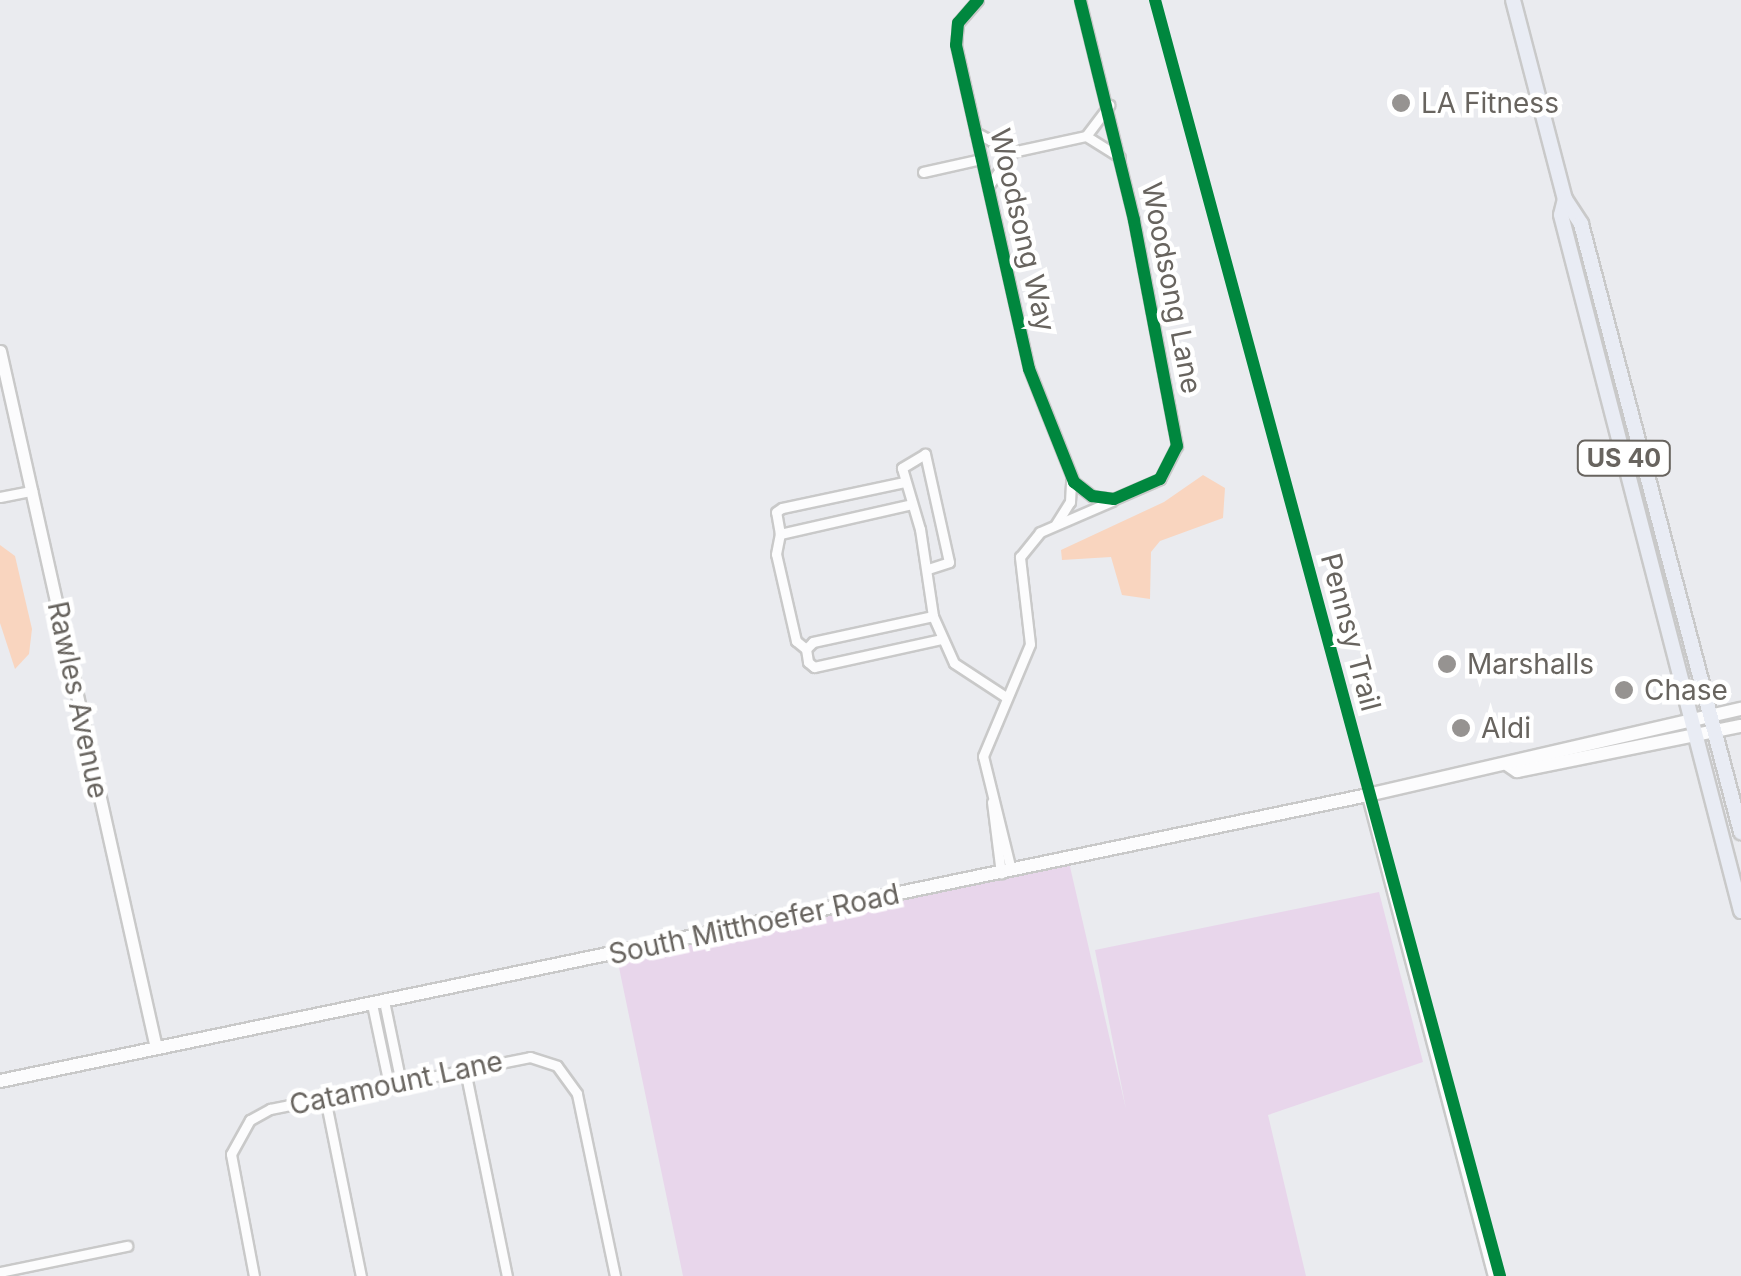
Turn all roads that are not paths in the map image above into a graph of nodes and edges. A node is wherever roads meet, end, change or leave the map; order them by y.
1 (978, 0) edge
2 (1080, 0) edge
3 (1514, 0) edge
4 (1109, 105) junction
5 (975, 132) junction
6 (1086, 136) junction
7 (1012, 152) junction
8 (1120, 157) junction
9 (981, 159) junction
10 (923, 172) dead end
11 (988, 187) junction
12 (1566, 198) junction
13 (0, 351) edge
14 (1070, 475) junction
15 (904, 482) junction
16 (32, 491) junction
17 (0, 498) edge
18 (1120, 498) junction
19 (912, 504) junction
20 (1050, 528) junction
21 (780, 534) junction
22 (928, 569) junction
23 (933, 616) junction
24 (940, 638) junction
25 (806, 649) junction
26 (1006, 697) junction
27 (1741, 708) edge
28 (1699, 719) junction
29 (1741, 726) edge
30 (1715, 731) junction
31 (1508, 765) junction
32 (1367, 796) junction
33 (1741, 832) edge
34 (1006, 872) junction
35 (1741, 910) edge
36 (378, 1002) junction
37 (156, 1048) junction
38 (464, 1070) junction
39 (0, 1081) edge
40 (400, 1083) junction
41 (388, 1085) junction
42 (325, 1098) junction
43 (126, 1246) dead end
44 (0, 1272) edge
45 (254, 1276) edge
46 (362, 1276) edge
47 (508, 1276) edge
48 (615, 1276) edge
49 (1493, 1276) edge

1 - 5 street, Woodsong Way
2 - 4 street, Woodsong Lane
3 - 12 main road, US 40
4 - 6 street
4 - 8 street, Woodsong Lane
5 - 7 street
5 - 9 street, Woodsong Way
6 - 7 street
6 - 8 street
7 - 11 street
8 - 18 street, Woodsong Lane
9 - 10 street
9 - 11 street, Woodsong Way
11 - 14 street, Woodsong Way
12 - 28 main road, US 40
12 - 28 main road, US 40
13 - 16 street, Rawles Avenue
14 - 18 street
14 - 20 street
15 - 19 street
15 - 21 street
15 - 22 street
16 - 17 street
16 - 37 street, Rawles Avenue
18 - 20 street, Woodsong Lane
19 - 21 street
19 - 22 street
20 - 26 street
21 - 25 street
22 - 23 street
23 - 24 street
23 - 25 street
24 - 25 street
24 - 26 street
26 - 34 street
27 - 28 main road
28 - 30 main road, US 40
28 - 31 main road, South Mitthoefer Road
28 - 31 main road, South Mitthoefer Road
28 - 35 main road, US 40
29 - 30 main road
30 - 33 main road, US 40
31 - 32 main road, South Mitthoefer Road
32 - 34 main road, South Mitthoefer Road
32 - 49 street
34 - 36 main road, South Mitthoefer Road
36 - 37 main road, South Mitthoefer Road
36 - 40 street
36 - 41 street
37 - 39 main road, South Mitthoefer Road
38 - 40 street, Catamount Lane
38 - 47 street
38 - 48 street, Catamount Lane
40 - 41 street, Catamount Lane
41 - 42 street, Catamount Lane
42 - 45 street, Catamount Lane
42 - 46 street
43 - 44 street

